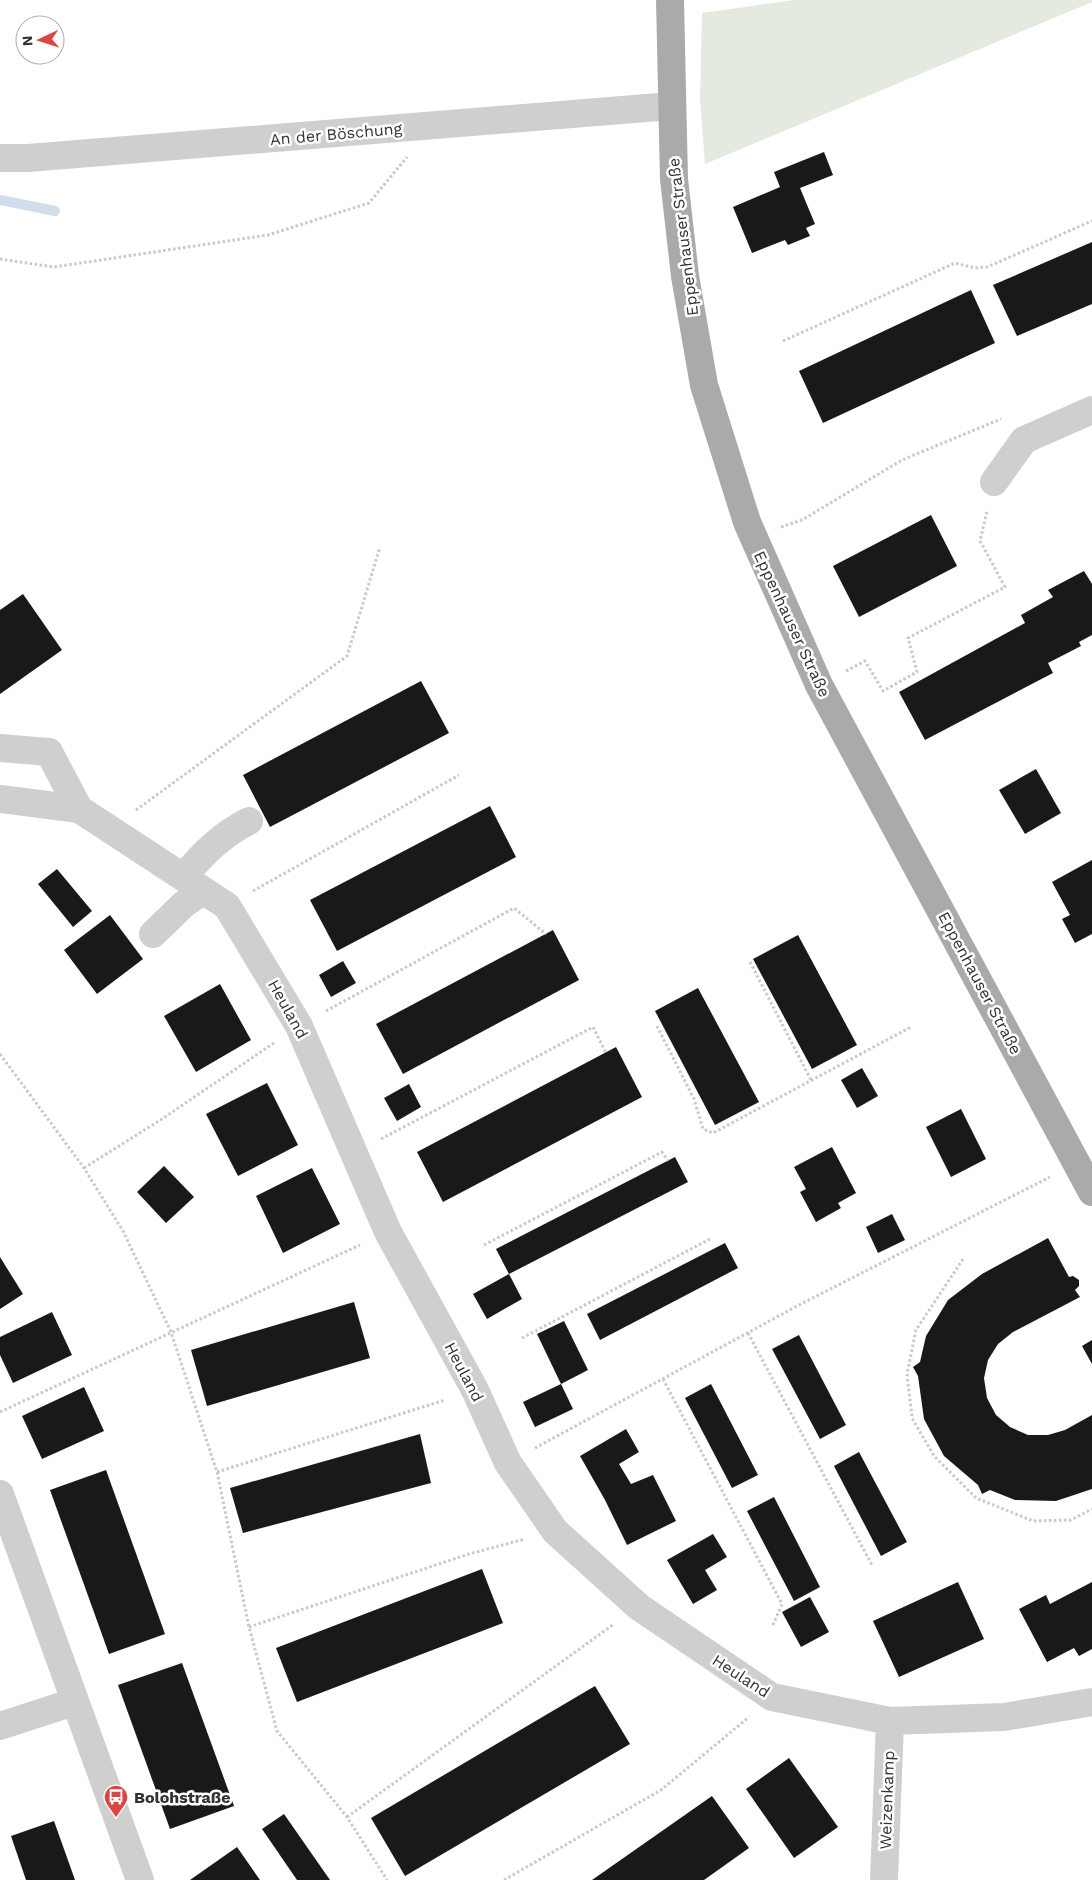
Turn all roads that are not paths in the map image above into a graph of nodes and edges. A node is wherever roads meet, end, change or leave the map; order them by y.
1 (670, 0) edge
2 (671, 106) junction
3 (0, 158) edge
4 (1092, 410) edge
5 (994, 482) road end
6 (0, 748) edge
7 (0, 799) edge
8 (79, 809) junction
9 (249, 821) dead end
10 (193, 884) junction
11 (153, 934) dead end
12 (1092, 1192) edge
13 (0, 1494) edge
14 (74, 1702) junction
15 (1092, 1702) edge
16 (890, 1721) junction
17 (0, 1726) edge
18 (140, 1880) edge
19 (884, 1880) edge

1 - 2 main road, Eppenhauser Straße
2 - 3 street, An der Böschung
2 - 12 main road, Eppenhauser Straße
4 - 5 street
6 - 8 street
7 - 8 street, Heuland
8 - 10 street, Heuland
9 - 10 street
10 - 11 street
10 - 16 street, Heuland
13 - 14 street
14 - 17 street
14 - 18 street
15 - 16 street, Heuland
16 - 19 street, Weizenkamp

